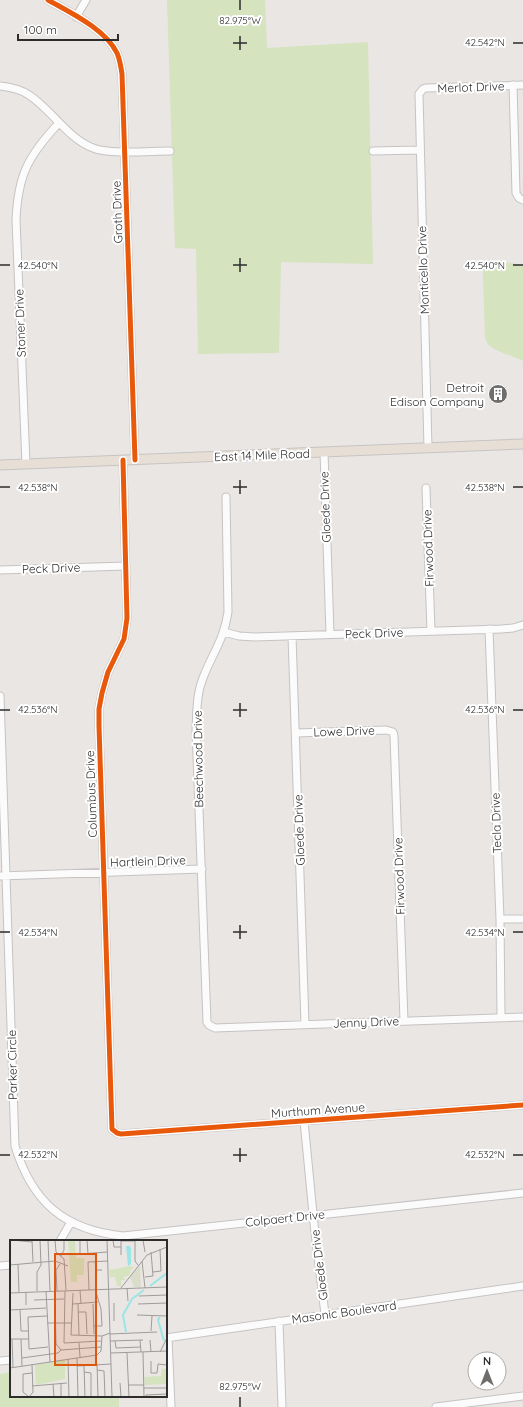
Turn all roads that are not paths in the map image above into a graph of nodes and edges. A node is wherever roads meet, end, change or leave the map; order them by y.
1 (48, 0) edge
2 (86, 0) edge
3 (76, 17) junction
4 (513, 85) junction
5 (523, 85) edge
6 (0, 86) edge
7 (420, 91) joint
8 (59, 123) junction
9 (170, 150) dead end
10 (420, 150) junction
11 (125, 151) junction
12 (373, 151) dead end
13 (523, 200) edge
14 (523, 444) edge
15 (428, 448) junction
16 (324, 452) junction
17 (123, 460) junction
18 (135, 460) junction
19 (26, 464) junction
20 (0, 465) edge
21 (426, 488) dead end
22 (226, 497) dead end
23 (126, 566) junction
24 (0, 570) edge
25 (523, 625) edge
26 (489, 629) junction
27 (431, 631) junction
28 (224, 632) junction
29 (330, 634) junction
30 (292, 636) junction
31 (0, 696) edge
32 (392, 732) joint
33 (296, 733) junction
34 (202, 869) junction
35 (104, 873) junction
36 (3, 876) edge
37 (500, 919) junction
38 (523, 919) edge
39 (523, 1017) edge
40 (502, 1018) junction
41 (404, 1021) junction
42 (305, 1024) junction
43 (209, 1025) joint
44 (523, 1105) edge
45 (304, 1121) junction
46 (114, 1132) joint
47 (523, 1193) edge
48 (313, 1215) junction
49 (71, 1222) junction
50 (61, 1240) edge
51 (10, 1265) edge
52 (0, 1266) edge
53 (523, 1286) edge
54 (324, 1314) junction
55 (280, 1321) junction
56 (167, 1338) edge
57 (10, 1360) edge
58 (0, 1361) edge
59 (523, 1396) edge
60 (171, 1407) edge
61 (282, 1407) edge
62 (436, 1407) edge

1 - 3 street, Groth Drive
2 - 3 street
3 - 11 street, Groth Drive
4 - 5 street, Merlot Drive
4 - 7 street, Merlot Drive
4 - 13 street
6 - 8 street
7 - 10 street, Monticello Drive
8 - 11 street
8 - 19 street, Stoner Drive
9 - 11 street
10 - 12 street
10 - 15 street, Monticello Drive
11 - 18 street, Groth Drive
14 - 15 main road, East 14 Mile Road
15 - 16 main road, East 14 Mile Road
16 - 18 main road, East 14 Mile Road
16 - 29 street, Gloede Drive
17 - 18 main road, East 14 Mile Road
17 - 19 main road, East 14 Mile Road
17 - 23 street, Columbus Drive
19 - 20 main road, East 14 Mile Road
21 - 27 street, Firwood Drive
22 - 28 street, Beechwood Drive
23 - 24 street, Peck Drive
23 - 35 street, Columbus Drive
25 - 26 street, Peck Drive
26 - 27 street, Peck Drive
26 - 37 street, Tecla Drive
27 - 29 street, Peck Drive
28 - 30 street, Peck Drive
28 - 34 street, Beechwood Drive
29 - 30 street, Peck Drive
30 - 33 street, Gloede Drive
31 - 36 street, Parker Circle
32 - 33 street, Lowe Drive
32 - 41 street, Firwood Drive
33 - 42 street, Gloede Drive
34 - 35 street, Hartlein Drive
34 - 43 street, Beechwood Drive
35 - 36 street, Hartlein Drive
35 - 46 street, Columbus Drive
36 - 49 street, Parker Circle
37 - 38 street
37 - 40 street, Tecla Drive
39 - 40 street, Jenny Drive
40 - 41 street, Jenny Drive
41 - 42 street, Jenny Drive
42 - 43 street, Jenny Drive
44 - 45 street, Murthum Avenue
45 - 46 street, Murthum Avenue
45 - 48 street, Gloede Drive
47 - 48 street, Colpaert Drive
48 - 49 street, Colpaert Drive
48 - 54 street, Gloede Drive
49 - 50 street
51 - 52 street
53 - 54 street, Masonic Boulevard
54 - 55 street, Masonic Boulevard
55 - 56 street, Masonic Boulevard
55 - 61 street
56 - 60 street
57 - 58 street
59 - 62 street

